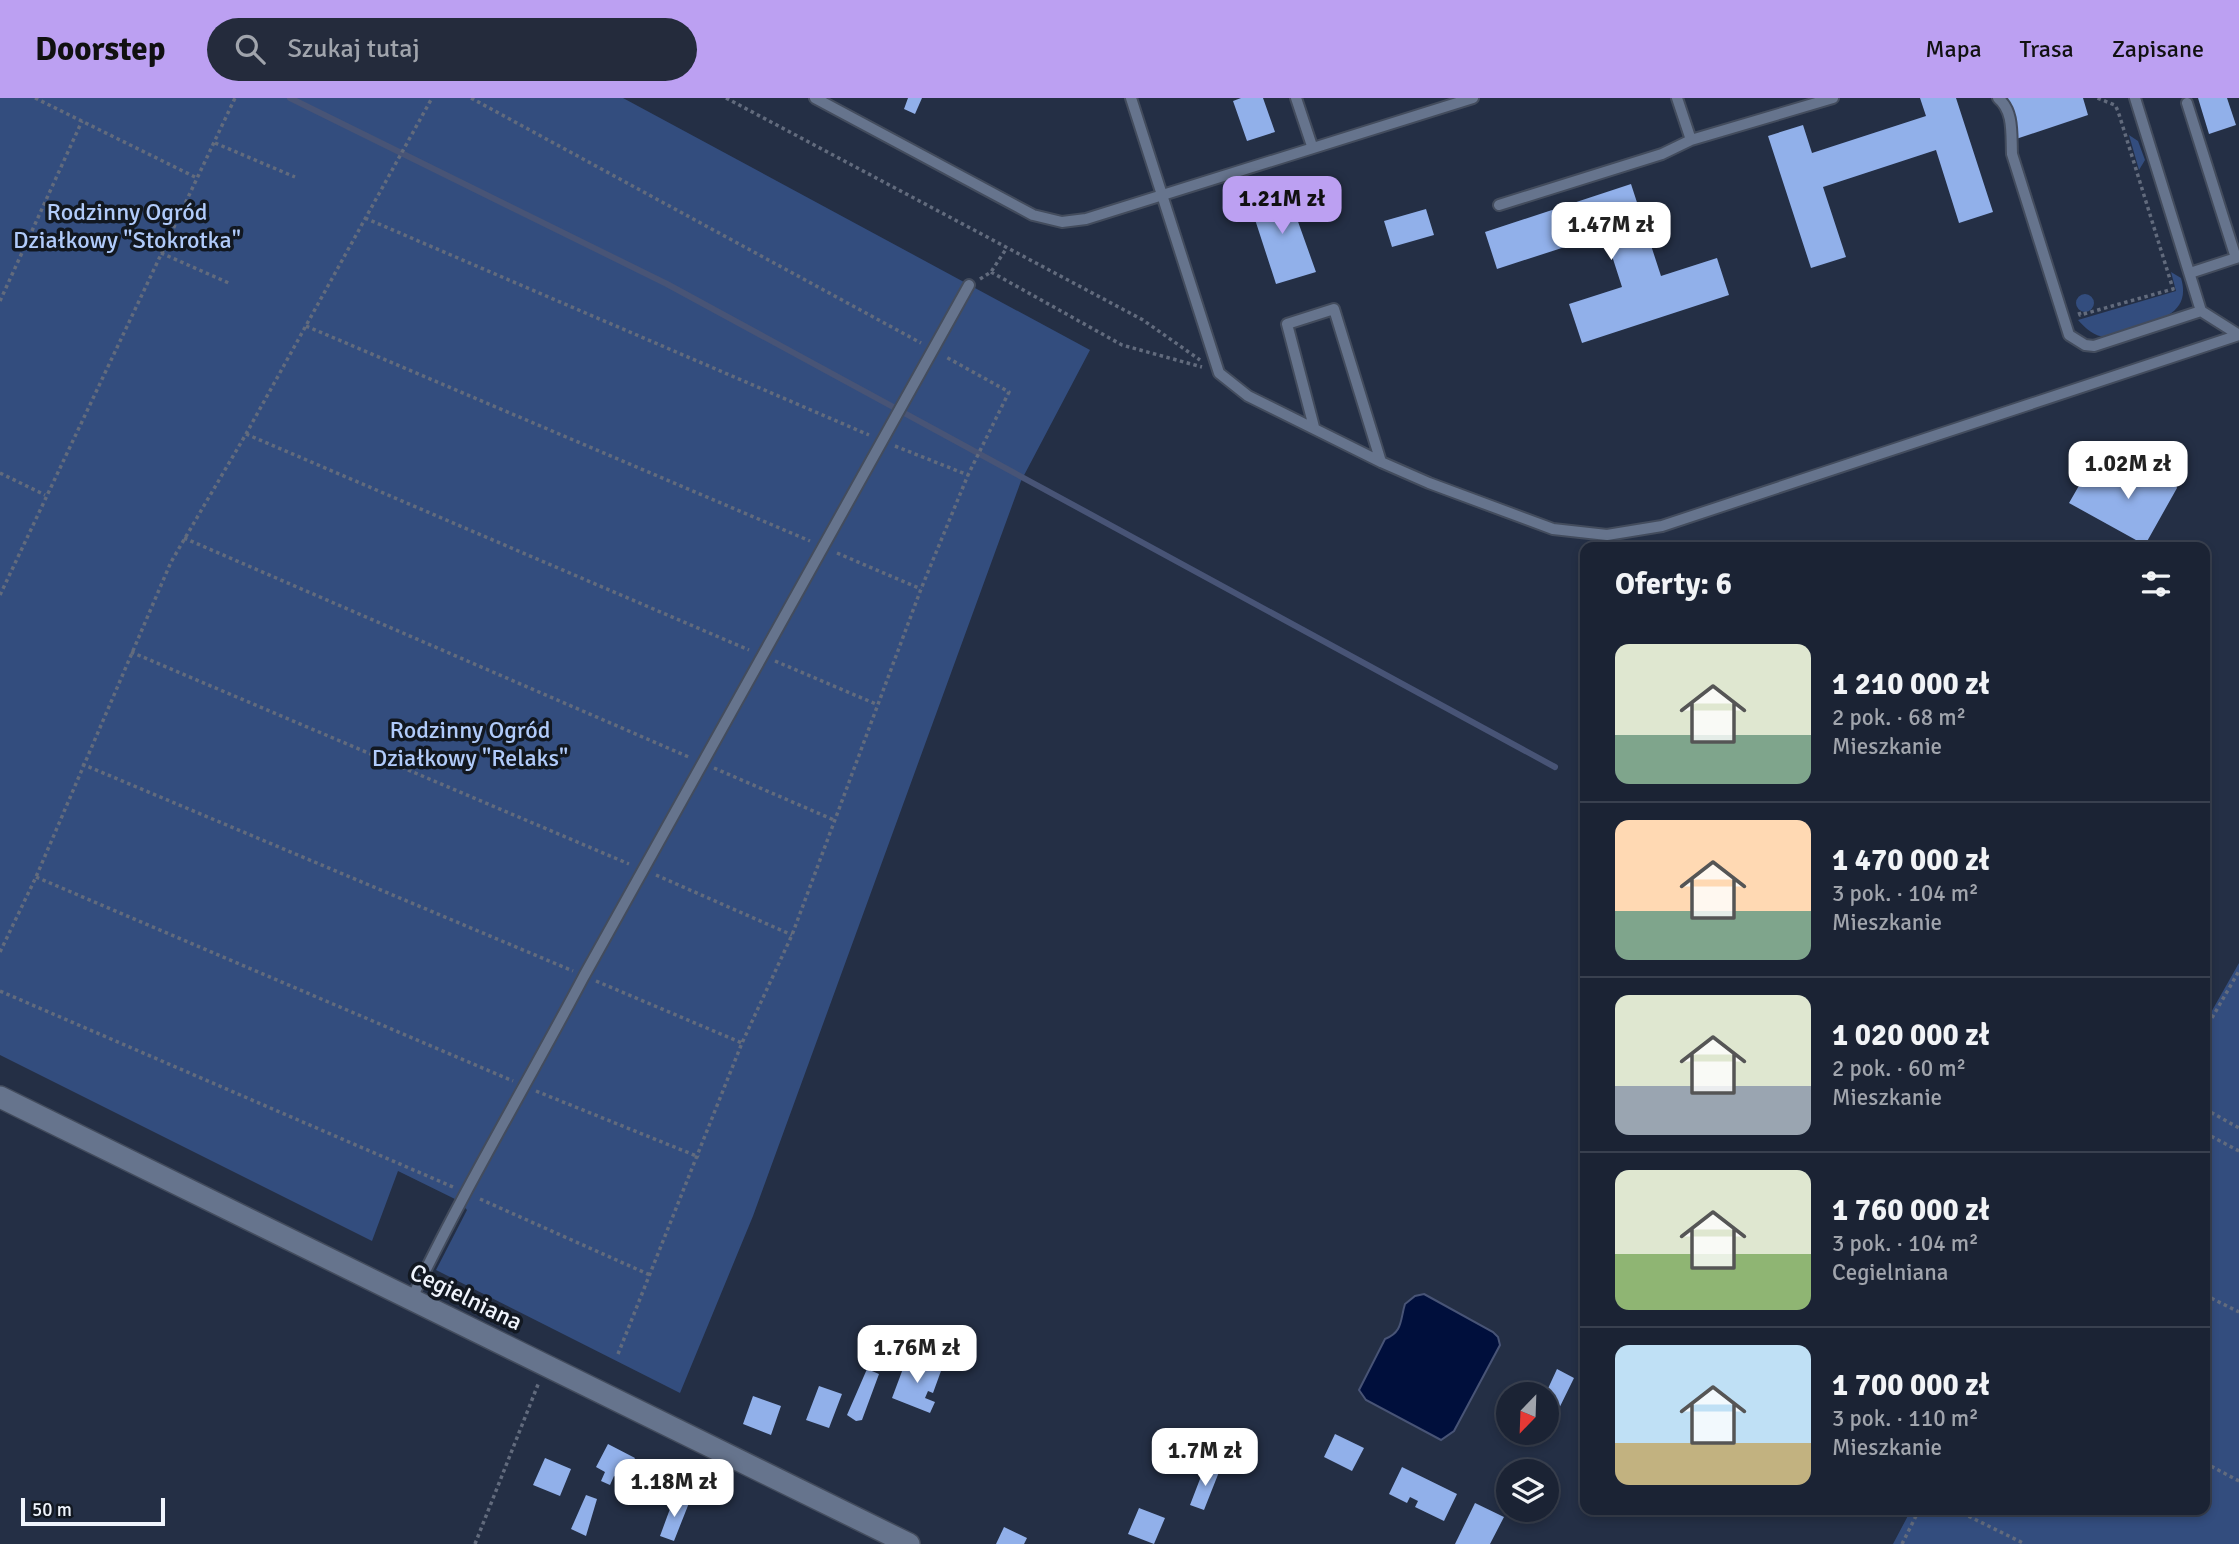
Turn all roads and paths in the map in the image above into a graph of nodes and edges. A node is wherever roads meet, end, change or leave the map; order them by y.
1 (35, 98) edge
2 (235, 98) edge
3 (432, 98) edge
4 (726, 98) edge
5 (817, 98) edge
6 (1131, 98) edge
7 (1296, 98) edge
8 (1474, 98) edge
9 (1676, 98) edge
10 (1833, 98) edge
11 (2097, 98) edge
12 (2135, 98) edge
13 (2001, 101) edge
14 (2187, 103) dead end
15 (82, 121) junction
16 (1691, 140) junction
17 (215, 144) junction
18 (1312, 146) junction
19 (195, 177) junction
20 (295, 177) dead end
21 (1162, 195) junction
22 (1499, 205) dead end
23 (365, 218) junction
24 (1006, 249) junction
25 (161, 253) junction
26 (2237, 258) edge
27 (991, 272) junction
28 (2190, 273) junction
29 (231, 284) dead end
30 (969, 285) joint
31 (0, 301) edge
32 (2076, 302) dead end
33 (2201, 311) junction
34 (306, 326) junction
35 (2239, 335) edge
36 (1219, 373) junction
37 (1314, 427) junction
38 (246, 434) junction
39 (883, 441) junction
40 (1381, 462) junction
41 (0, 473) edge
42 (968, 475) dead end
43 (46, 496) junction
44 (184, 538) junction
45 (822, 546) junction
46 (922, 589) dead end
47 (0, 595) edge
48 (131, 652) junction
49 (763, 656) junction
50 (876, 704) dead end
51 (703, 763) junction
52 (82, 764) junction
53 (834, 820) dead end
54 (643, 870) junction
55 (36, 877) junction
56 (792, 935) dead end
57 (0, 952) edge
58 (2239, 971) edge
59 (584, 976) junction
60 (0, 991) edge
61 (2210, 1021) edge
62 (742, 1043) dead end
63 (526, 1087) junction
64 (0, 1097) edge
65 (2210, 1112) edge
66 (2239, 1128) edge
67 (2210, 1136) edge
68 (2239, 1151) edge
69 (699, 1157) dead end
70 (466, 1193) junction
71 (2210, 1298) edge
72 (411, 1300) junction
73 (2239, 1312) edge
74 (618, 1354) dead end
75 (546, 1364) junction
76 (2210, 1466) edge
77 (2239, 1481) edge
78 (1916, 1515) edge
79 (1966, 1515) edge
80 (475, 1544) edge
81 (909, 1544) edge
82 (1902, 1544) edge
83 (2025, 1544) edge

1 - 15 path
2 - 17 path
3 - 23 path
4 - 24 path
5 - 21 lane
6 - 21 lane
7 - 18 lane
8 - 18 lane
9 - 16 lane
10 - 16 lane
11 - 32 path
12 - 28 lane
13 - 33 lane
14 - 26 lane
15 - 19 path
15 - 31 path
16 - 22 lane
17 - 19 path
17 - 20 path
18 - 21 lane
19 - 25 path
21 - 36 lane
23 - 34 path
23 - 39 path
24 - 27 path
24 - 36 path
25 - 29 path
25 - 43 path
26 - 28 lane
27 - 30 path
27 - 36 path
28 - 33 lane
30 - 39 lane
33 - 35 lane
34 - 38 path
34 - 45 path
35 - 40 lane
36 - 37 lane
37 - 40 lane
37 - 40 lane
38 - 44 path
38 - 49 path
39 - 42 path
39 - 45 lane
41 - 43 path
43 - 47 path
44 - 48 path
44 - 51 path
45 - 46 path
45 - 49 lane
48 - 52 path
48 - 54 path
49 - 50 path
49 - 51 lane
51 - 53 path
51 - 54 lane
52 - 55 path
52 - 59 path
54 - 56 path
54 - 59 lane
55 - 57 path
55 - 63 path
58 - 61 path
59 - 62 path
59 - 63 lane
60 - 70 path
63 - 69 path
63 - 70 lane
64 - 72 street, Cegielniana
65 - 66 path
67 - 68 path
70 - 72 lane
70 - 74 path
71 - 73 path
72 - 75 street, Cegielniana
75 - 80 path
75 - 81 street, Cegielniana
76 - 77 path
78 - 82 path
79 - 83 path

